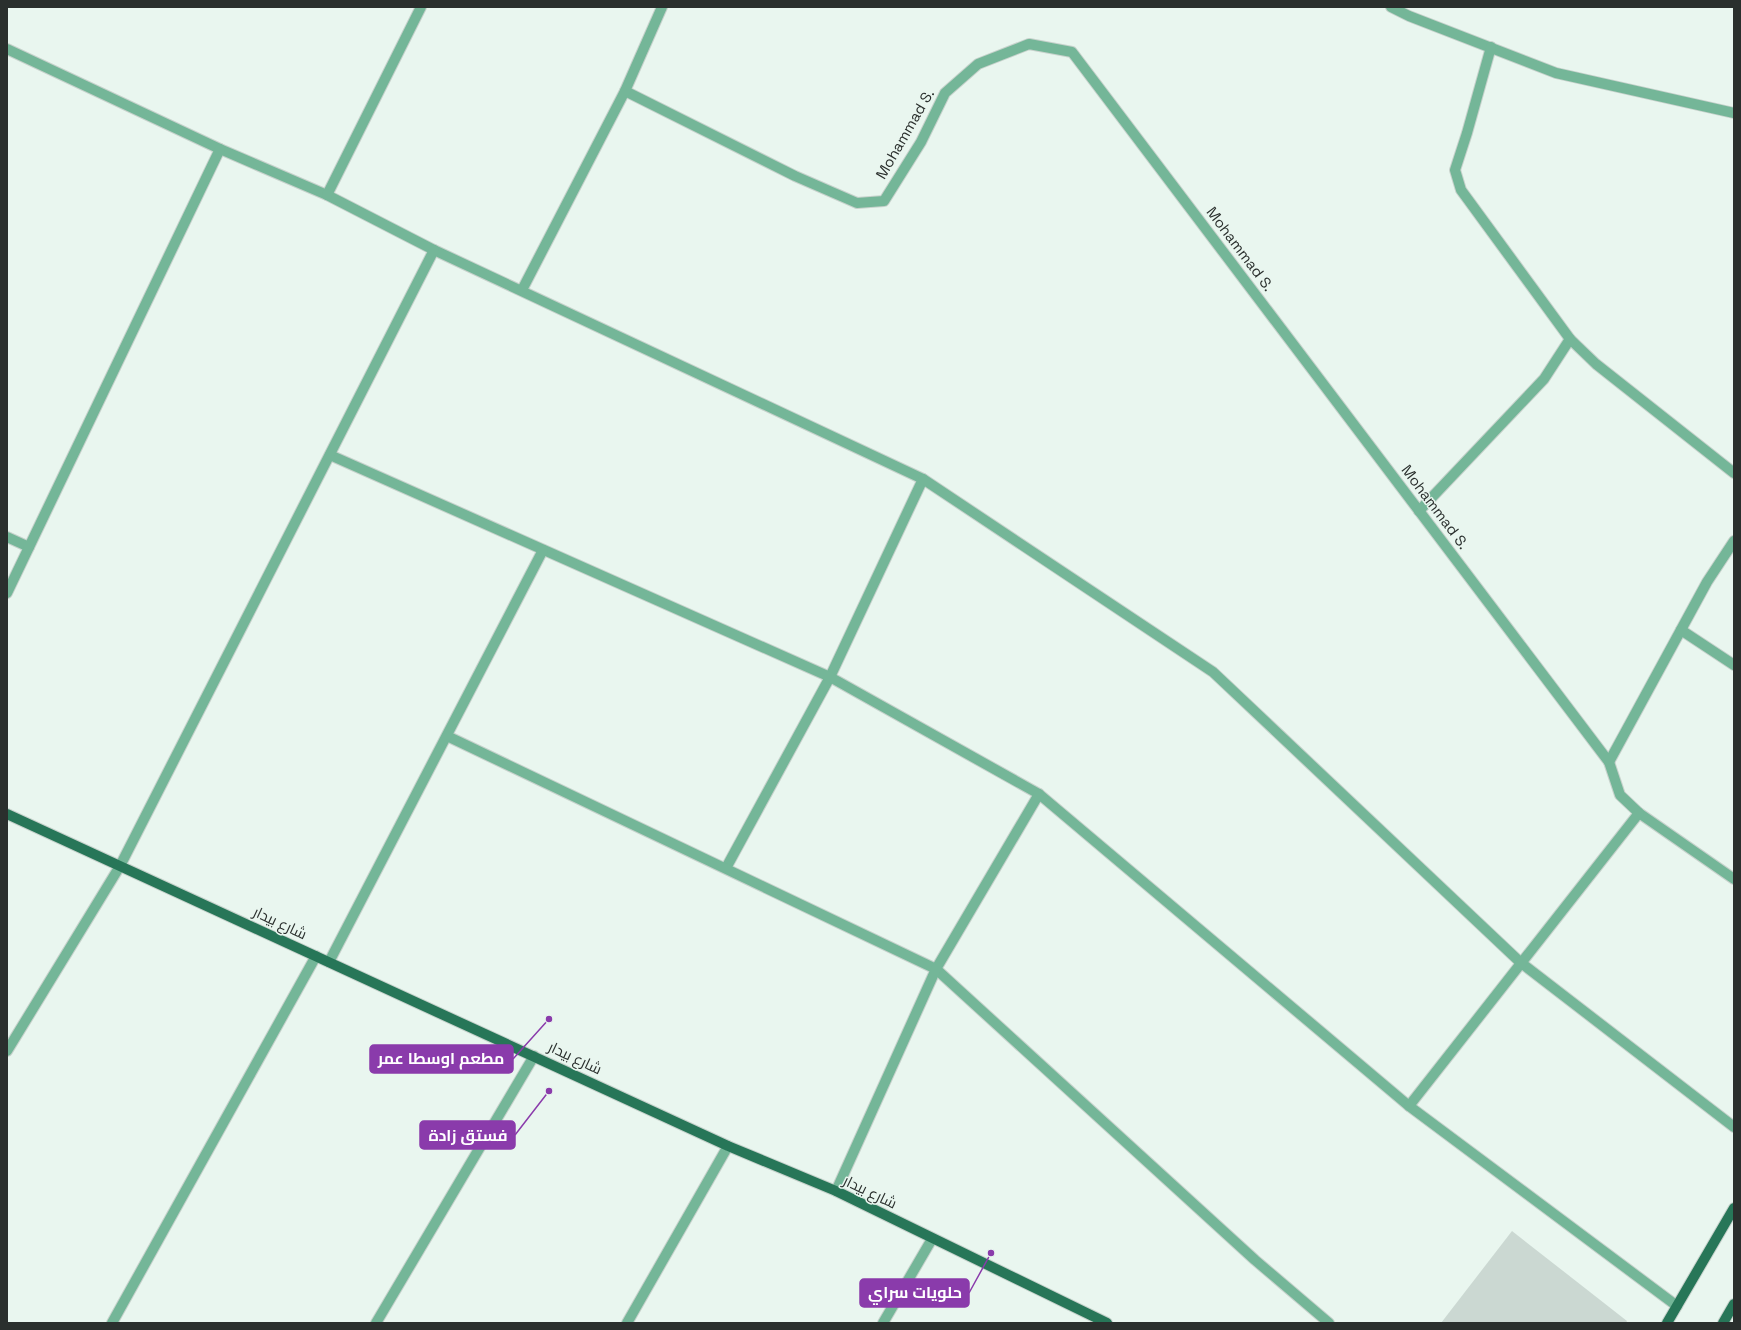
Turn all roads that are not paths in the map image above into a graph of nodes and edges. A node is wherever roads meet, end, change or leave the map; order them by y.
1 (421, 7) edge
2 (662, 7) edge
3 (1391, 7) edge
4 (1491, 47) junction
5 (8, 51) edge
6 (626, 91) junction
7 (1734, 113) edge
8 (220, 149) junction
9 (327, 195) junction
10 (434, 250) junction
11 (522, 290) junction
12 (1570, 339) junction
13 (330, 455) junction
14 (1734, 473) edge
15 (923, 479) junction
16 (1419, 511) junction
17 (7, 537) edge
18 (1734, 541) edge
19 (29, 547) junction
20 (544, 550) junction
21 (7, 593) edge
22 (1681, 630) junction
23 (1734, 665) edge
24 (830, 677) junction
25 (447, 736) junction
26 (1609, 762) junction
27 (1039, 794) junction
28 (1639, 813) junction
29 (7, 814) edge
30 (120, 866) junction
31 (726, 868) junction
32 (1734, 879) edge
33 (316, 956) junction
34 (329, 962) junction
35 (1520, 962) junction
36 (936, 969) junction
37 (7, 1051) edge
38 (534, 1056) junction
39 (1409, 1106) junction
40 (1734, 1127) edge
41 (728, 1146) junction
42 (836, 1191) junction
43 (1734, 1208) edge
44 (932, 1239) junction
45 (1734, 1304) edge
46 (1677, 1306) junction
47 (1734, 1307) edge
48 (112, 1323) edge
49 (376, 1323) edge
50 (627, 1323) edge
51 (883, 1323) edge
52 (1106, 1323) edge
53 (1329, 1323) edge
54 (1667, 1323) edge
55 (1723, 1323) edge
56 (1729, 1323) edge

1 - 9 street
2 - 6 street
3 - 4 street
4 - 7 street
4 - 12 street
5 - 8 street
6 - 11 street
6 - 16 street, Mohammad S.
8 - 9 street
8 - 19 street
9 - 10 street
10 - 11 street
10 - 13 street
11 - 15 street
12 - 14 street
12 - 16 street
13 - 20 street
13 - 30 street
15 - 24 street
15 - 35 street
16 - 26 street, Mohammad S.
17 - 19 street
18 - 22 street
19 - 21 street
20 - 24 street
20 - 25 street
22 - 23 street
22 - 26 street
24 - 27 street
24 - 31 street
25 - 31 street
25 - 34 street
26 - 28 street, Mohammad S.
27 - 36 street
27 - 39 street
28 - 32 street, Mohammad S.
28 - 35 street
29 - 30 main road, شارع بيدار
30 - 33 main road, شارع بيدار
30 - 37 street
31 - 36 street
33 - 34 main road, شارع بيدار
33 - 48 street
34 - 38 main road, شارع بيدار
35 - 39 street
35 - 40 street
36 - 42 street
36 - 53 street
38 - 41 main road, شارع بيدار
38 - 49 street
39 - 46 street
41 - 42 main road, شارع بيدار
41 - 50 street
42 - 44 main road, شارع بيدار
43 - 46 main road
44 - 51 street
44 - 52 main road, شارع بيدار
45 - 55 main road
46 - 54 main road
47 - 56 main road

